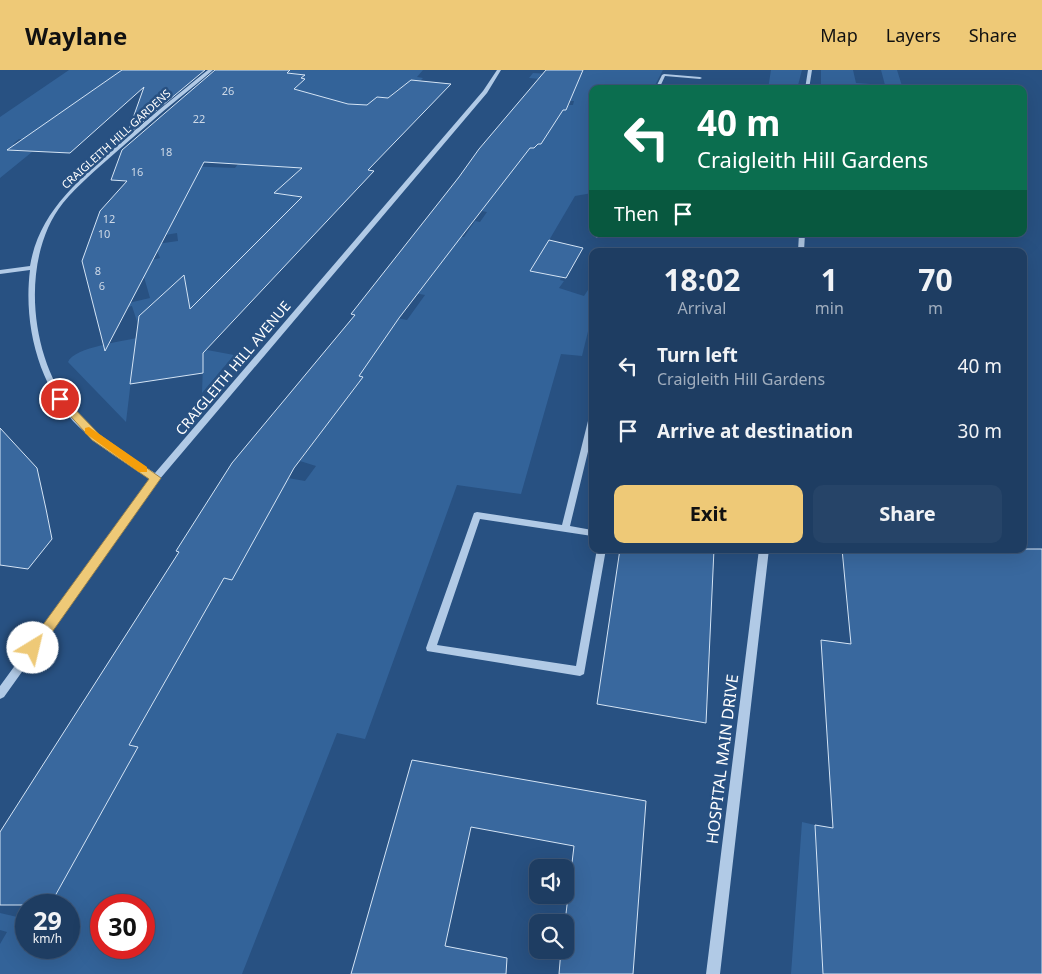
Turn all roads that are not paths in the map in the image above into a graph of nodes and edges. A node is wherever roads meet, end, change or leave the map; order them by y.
1 (211, 70) edge
2 (500, 70) edge
3 (670, 70) edge
4 (810, 70) edge
5 (664, 75) junction
6 (700, 78) dead end
7 (659, 85) edge
8 (808, 85) edge
9 (32, 268) junction
10 (0, 272) edge
11 (589, 433) edge
12 (156, 478) junction
13 (565, 529) junction
14 (589, 533) edge
15 (601, 553) edge
16 (764, 553) edge
17 (0, 694) edge
18 (713, 974) edge

1 - 9 street, CRAIGLEITH HILL GARDENS
2 - 12 street, CRAIGLEITH HILL AVENUE
3 - 5 lane
4 - 8 street
5 - 6 street
5 - 7 street
9 - 10 lane
9 - 12 street, CRAIGLEITH HILL GARDENS
11 - 13 street
12 - 17 street, CRAIGLEITH HILL AVENUE
13 - 14 street
13 - 15 street
16 - 18 street, HOSPITAL MAIN DRIVE

